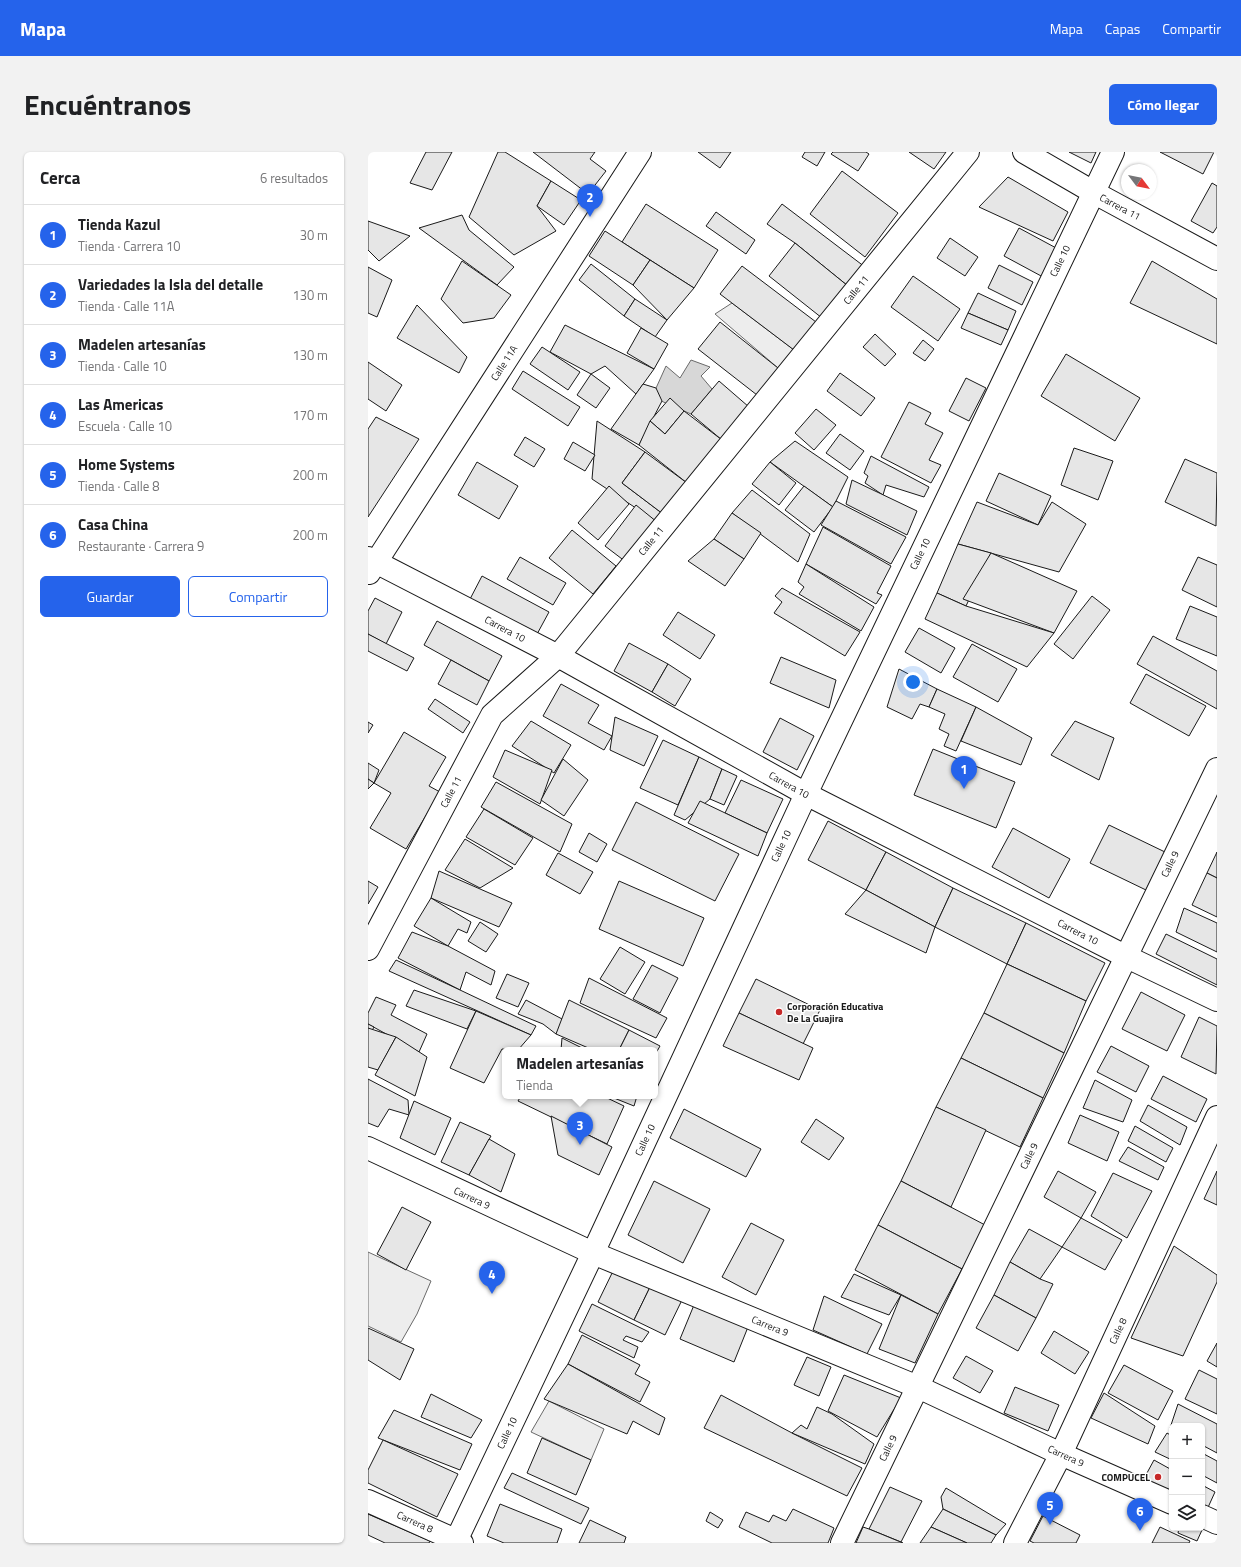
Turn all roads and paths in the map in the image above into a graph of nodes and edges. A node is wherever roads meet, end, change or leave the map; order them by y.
1 (640, 152) edge
2 (968, 152) edge
3 (1024, 152) edge
4 (1113, 152) edge
5 (1093, 192) junction
6 (1217, 259) edge
7 (371, 564) edge
8 (558, 656) junction
9 (1217, 769) edge
10 (806, 794) junction
11 (368, 949) edge
12 (1125, 956) junction
13 (1217, 1000) edge
14 (1217, 1117) edge
15 (368, 1148) edge
16 (593, 1253) junction
17 (918, 1387) junction
18 (1061, 1454) junction
19 (368, 1501) edge
20 (1169, 1502) edge
21 (1205, 1517) edge
22 (1217, 1523) edge
23 (458, 1542) edge
24 (842, 1543) edge
25 (1015, 1543) edge

1 - 7 street, Calle 11A
2 - 8 street, Calle 11
3 - 5 street, Carrera 11
4 - 5 street, Calle 10
5 - 6 street, Carrera 11
5 - 10 street, Calle 10
7 - 8 street, Carrera 10
8 - 10 street, Carrera 10
8 - 11 street, Calle 11
9 - 12 street, Calle 9
10 - 12 street, Carrera 10
10 - 16 street, Calle 10
12 - 13 street, Carrera 10
12 - 17 street, Calle 9
14 - 18 street, Calle 8
15 - 16 street, Carrera 9
16 - 17 street, Carrera 9
16 - 23 street, Calle 10
17 - 18 street, Carrera 9
17 - 24 street, Calle 9
18 - 20 street, Carrera 9
18 - 25 street, Calle 8
19 - 23 street, Carrera 8
21 - 22 street

